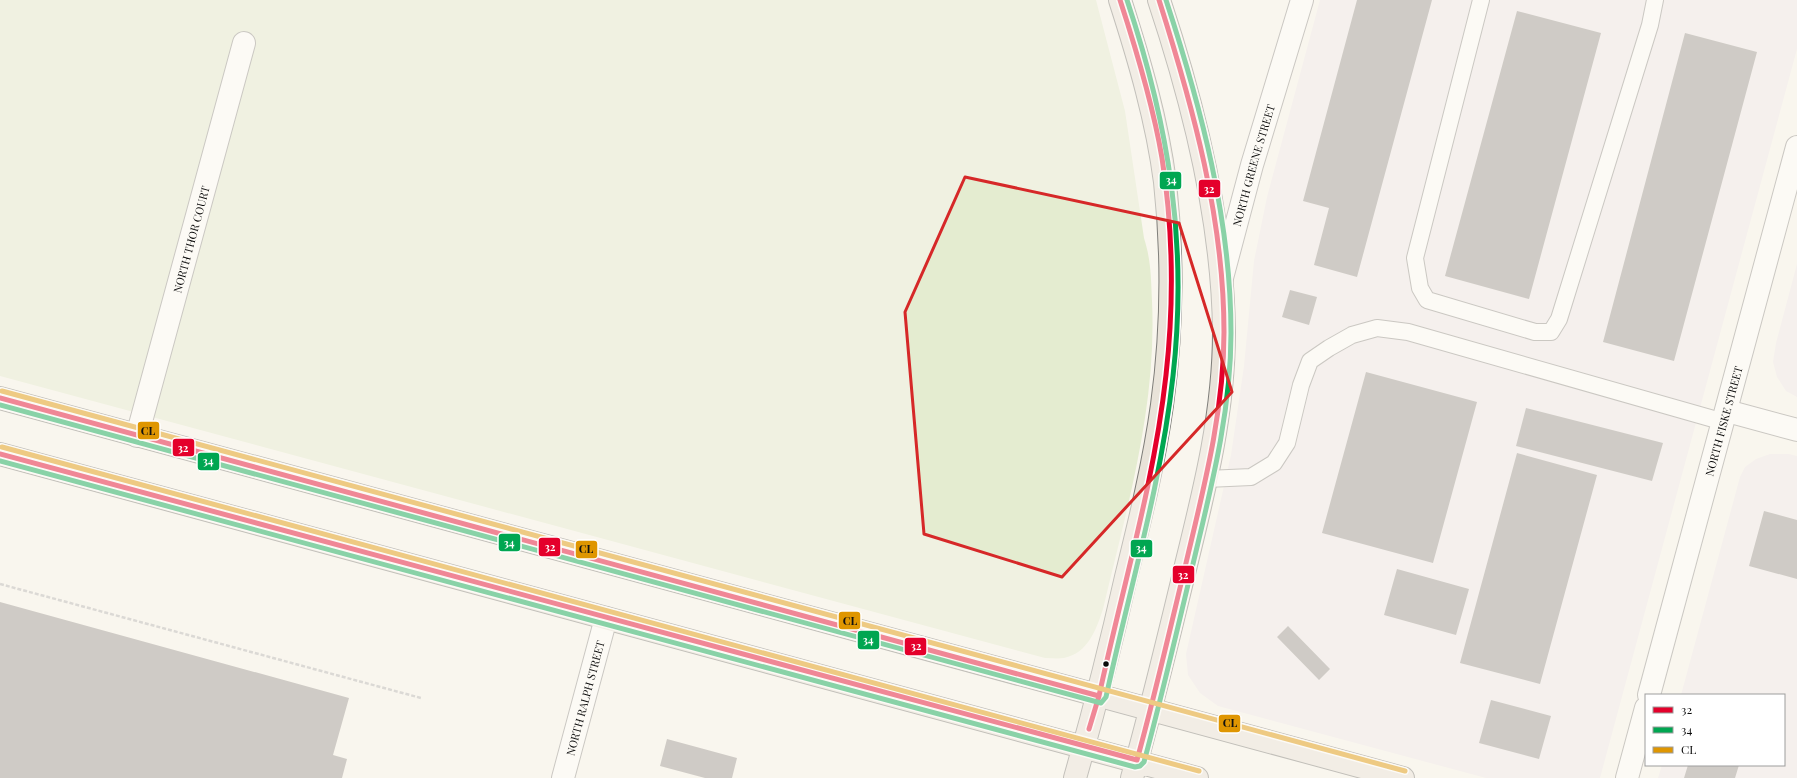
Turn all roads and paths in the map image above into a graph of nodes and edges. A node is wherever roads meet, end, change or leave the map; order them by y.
1 (1120, 0) edge
2 (1159, 0) edge
3 (1302, 0) edge
4 (1480, 0) edge
5 (1655, 0) edge
6 (244, 42) dead end
7 (1797, 147) edge
8 (1222, 278) junction
9 (0, 398) edge
10 (1726, 416) junction
11 (1797, 430) edge
12 (137, 436) junction
13 (0, 454) edge
14 (1207, 479) junction
15 (0, 584) edge
16 (606, 618) junction
17 (1650, 694) edge
18 (1099, 696) junction
19 (421, 698) dead end
20 (1151, 710) junction
21 (1645, 712) edge
22 (1084, 746) junction
23 (1135, 769) edge
24 (563, 778) edge
25 (1075, 778) edge
26 (1197, 778) edge
27 (1403, 778) edge
28 (1627, 778) edge

1 - 18 main road
2 - 8 main road
3 - 8 street, NORTH GREENE STREET
4 - 5 lane
6 - 12 street, NORTH THOR COURT
7 - 10 street, NORTH FISKE STREET
8 - 14 main road, NORTH GREENE STREET
9 - 12 main road
10 - 11 street
10 - 14 lane
10 - 17 street, NORTH FISKE STREET
12 - 18 main road
13 - 16 main road
14 - 20 main road, NORTH GREENE STREET
15 - 19 path
16 - 22 main road
16 - 24 street, NORTH RALPH STREET
18 - 20 main road
18 - 22 main road
20 - 23 main road, NORTH GREENE STREET
20 - 27 main road
21 - 28 street
22 - 23 main road
22 - 25 main road
23 - 26 main road

